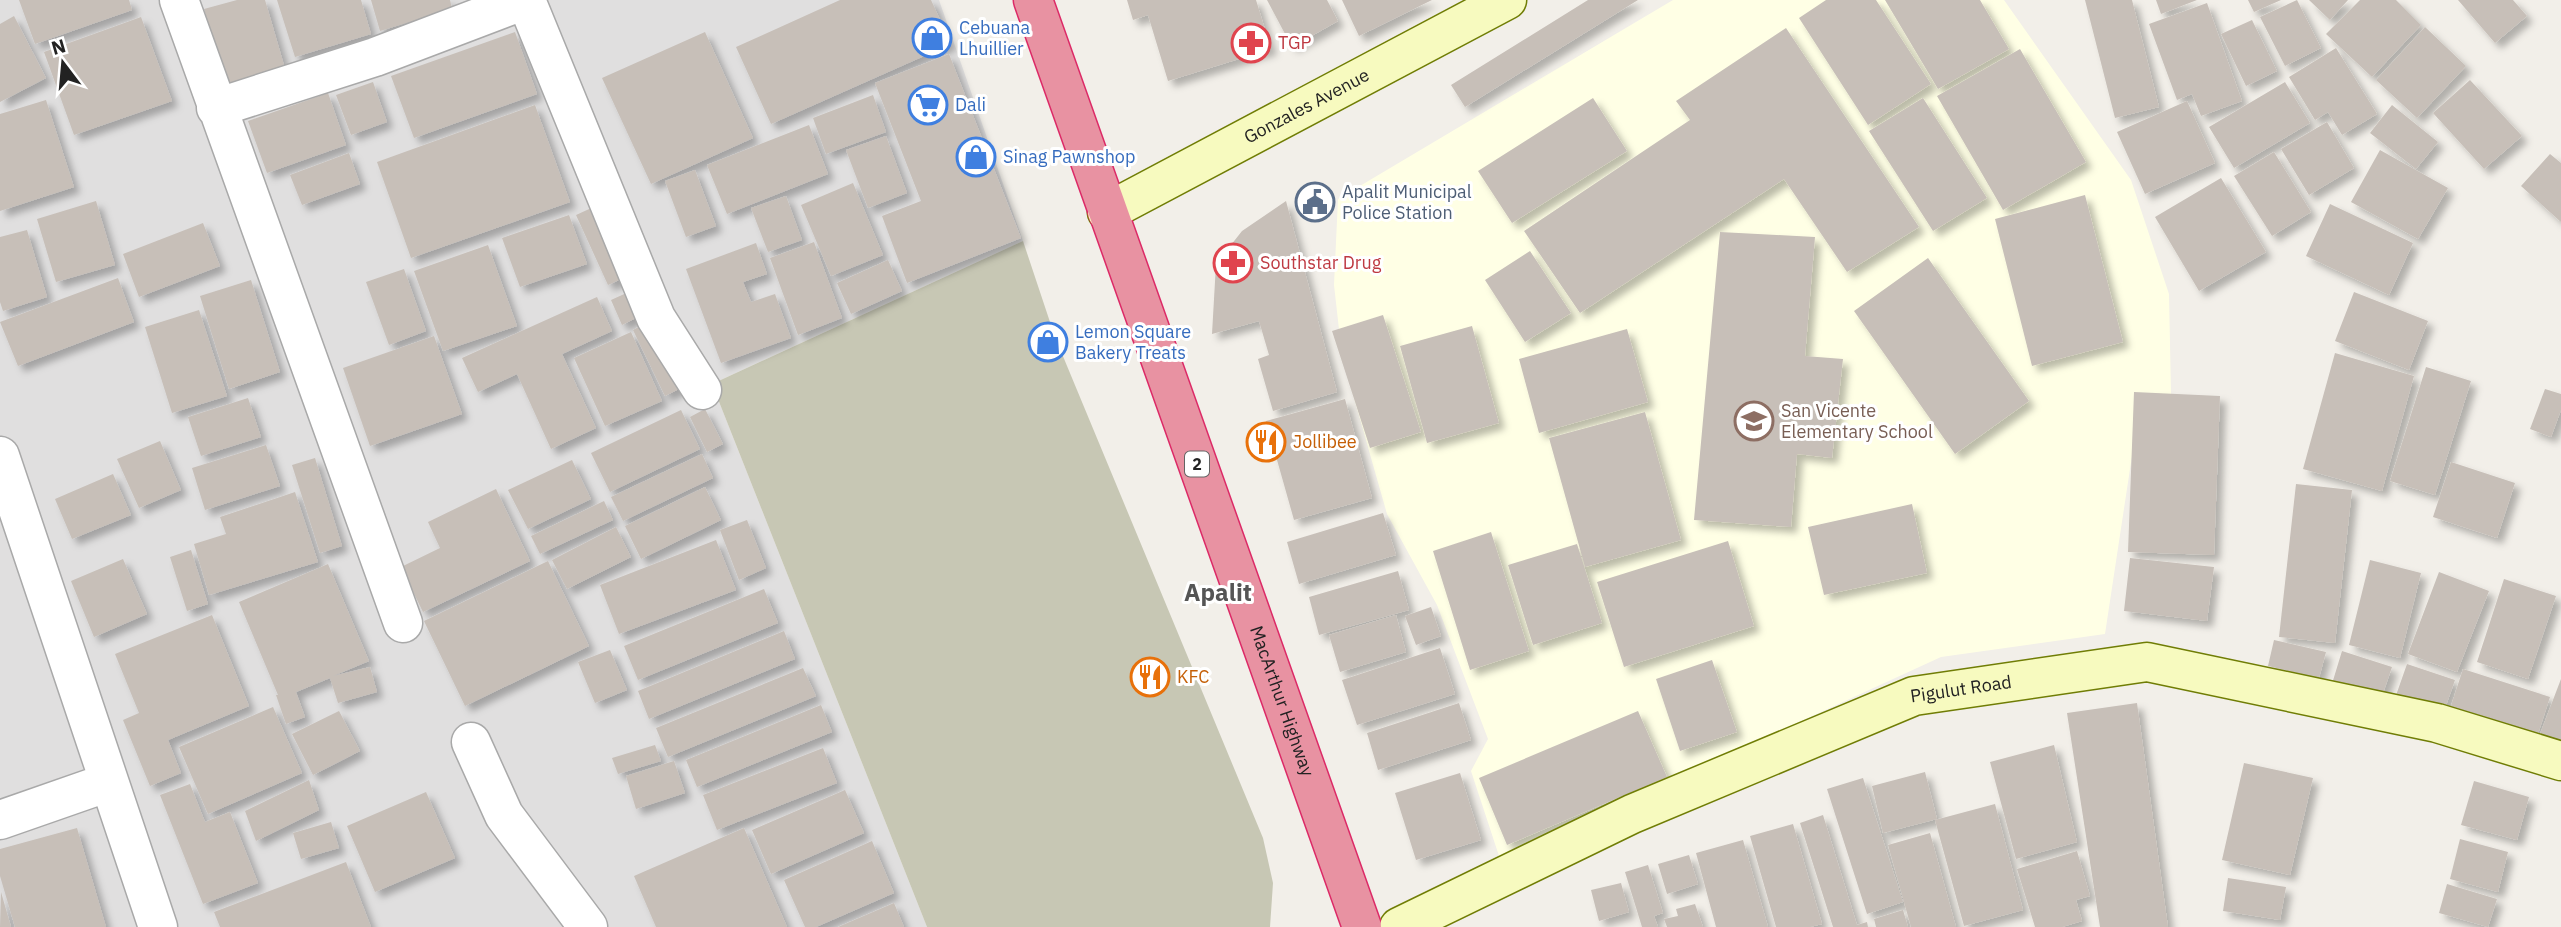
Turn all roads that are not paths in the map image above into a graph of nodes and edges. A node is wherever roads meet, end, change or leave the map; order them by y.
1 (179, 0) edge
2 (526, 0) edge
3 (1033, 0) edge
4 (1507, 0) edge
5 (216, 108) junction
6 (1107, 212) junction
7 (702, 390) dead end
8 (0, 456) edge
9 (402, 623) dead end
10 (471, 743) dead end
11 (2561, 761) edge
12 (109, 782) junction
13 (0, 820) edge
14 (158, 927) edge
15 (588, 927) edge
16 (1362, 927) edge
17 (1399, 927) edge

1 - 5 street
2 - 5 street
2 - 7 street
3 - 6 highway, MacArthur Highway / 2
4 - 6 street, Gonzales Avenue
5 - 9 street
6 - 16 highway, MacArthur Highway / 2
8 - 12 street
10 - 15 street
11 - 17 street, Pigulut Road
12 - 13 street
12 - 14 street

